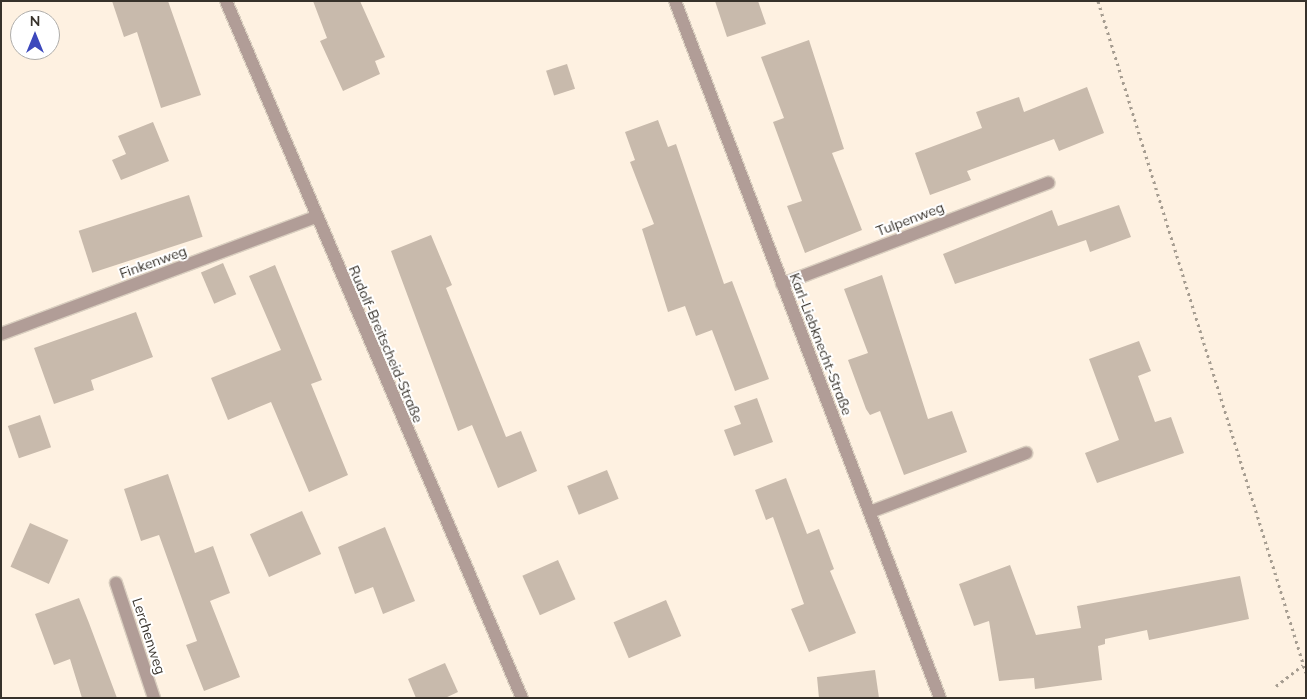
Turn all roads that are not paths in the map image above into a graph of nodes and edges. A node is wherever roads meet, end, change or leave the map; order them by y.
1 (226, 1) edge
2 (675, 1) edge
3 (1048, 183) dead end
4 (315, 217) junction
5 (782, 284) junction
6 (1, 334) edge
7 (1026, 453) dead end
8 (870, 512) junction
9 (116, 583) dead end
10 (154, 698) edge
11 (522, 698) edge
12 (940, 698) edge

1 - 4 street, Rudolf-Breitscheid-Straße
2 - 5 street, Karl-Liebknecht-Straße
3 - 5 street, Tulpenweg
4 - 6 street, Finkenweg
4 - 11 street, Rudolf-Breitscheid-Straße
5 - 8 street, Karl-Liebknecht-Straße
7 - 8 street
8 - 12 street, Karl-Liebknecht-Straße
9 - 10 street, Lerchenweg

